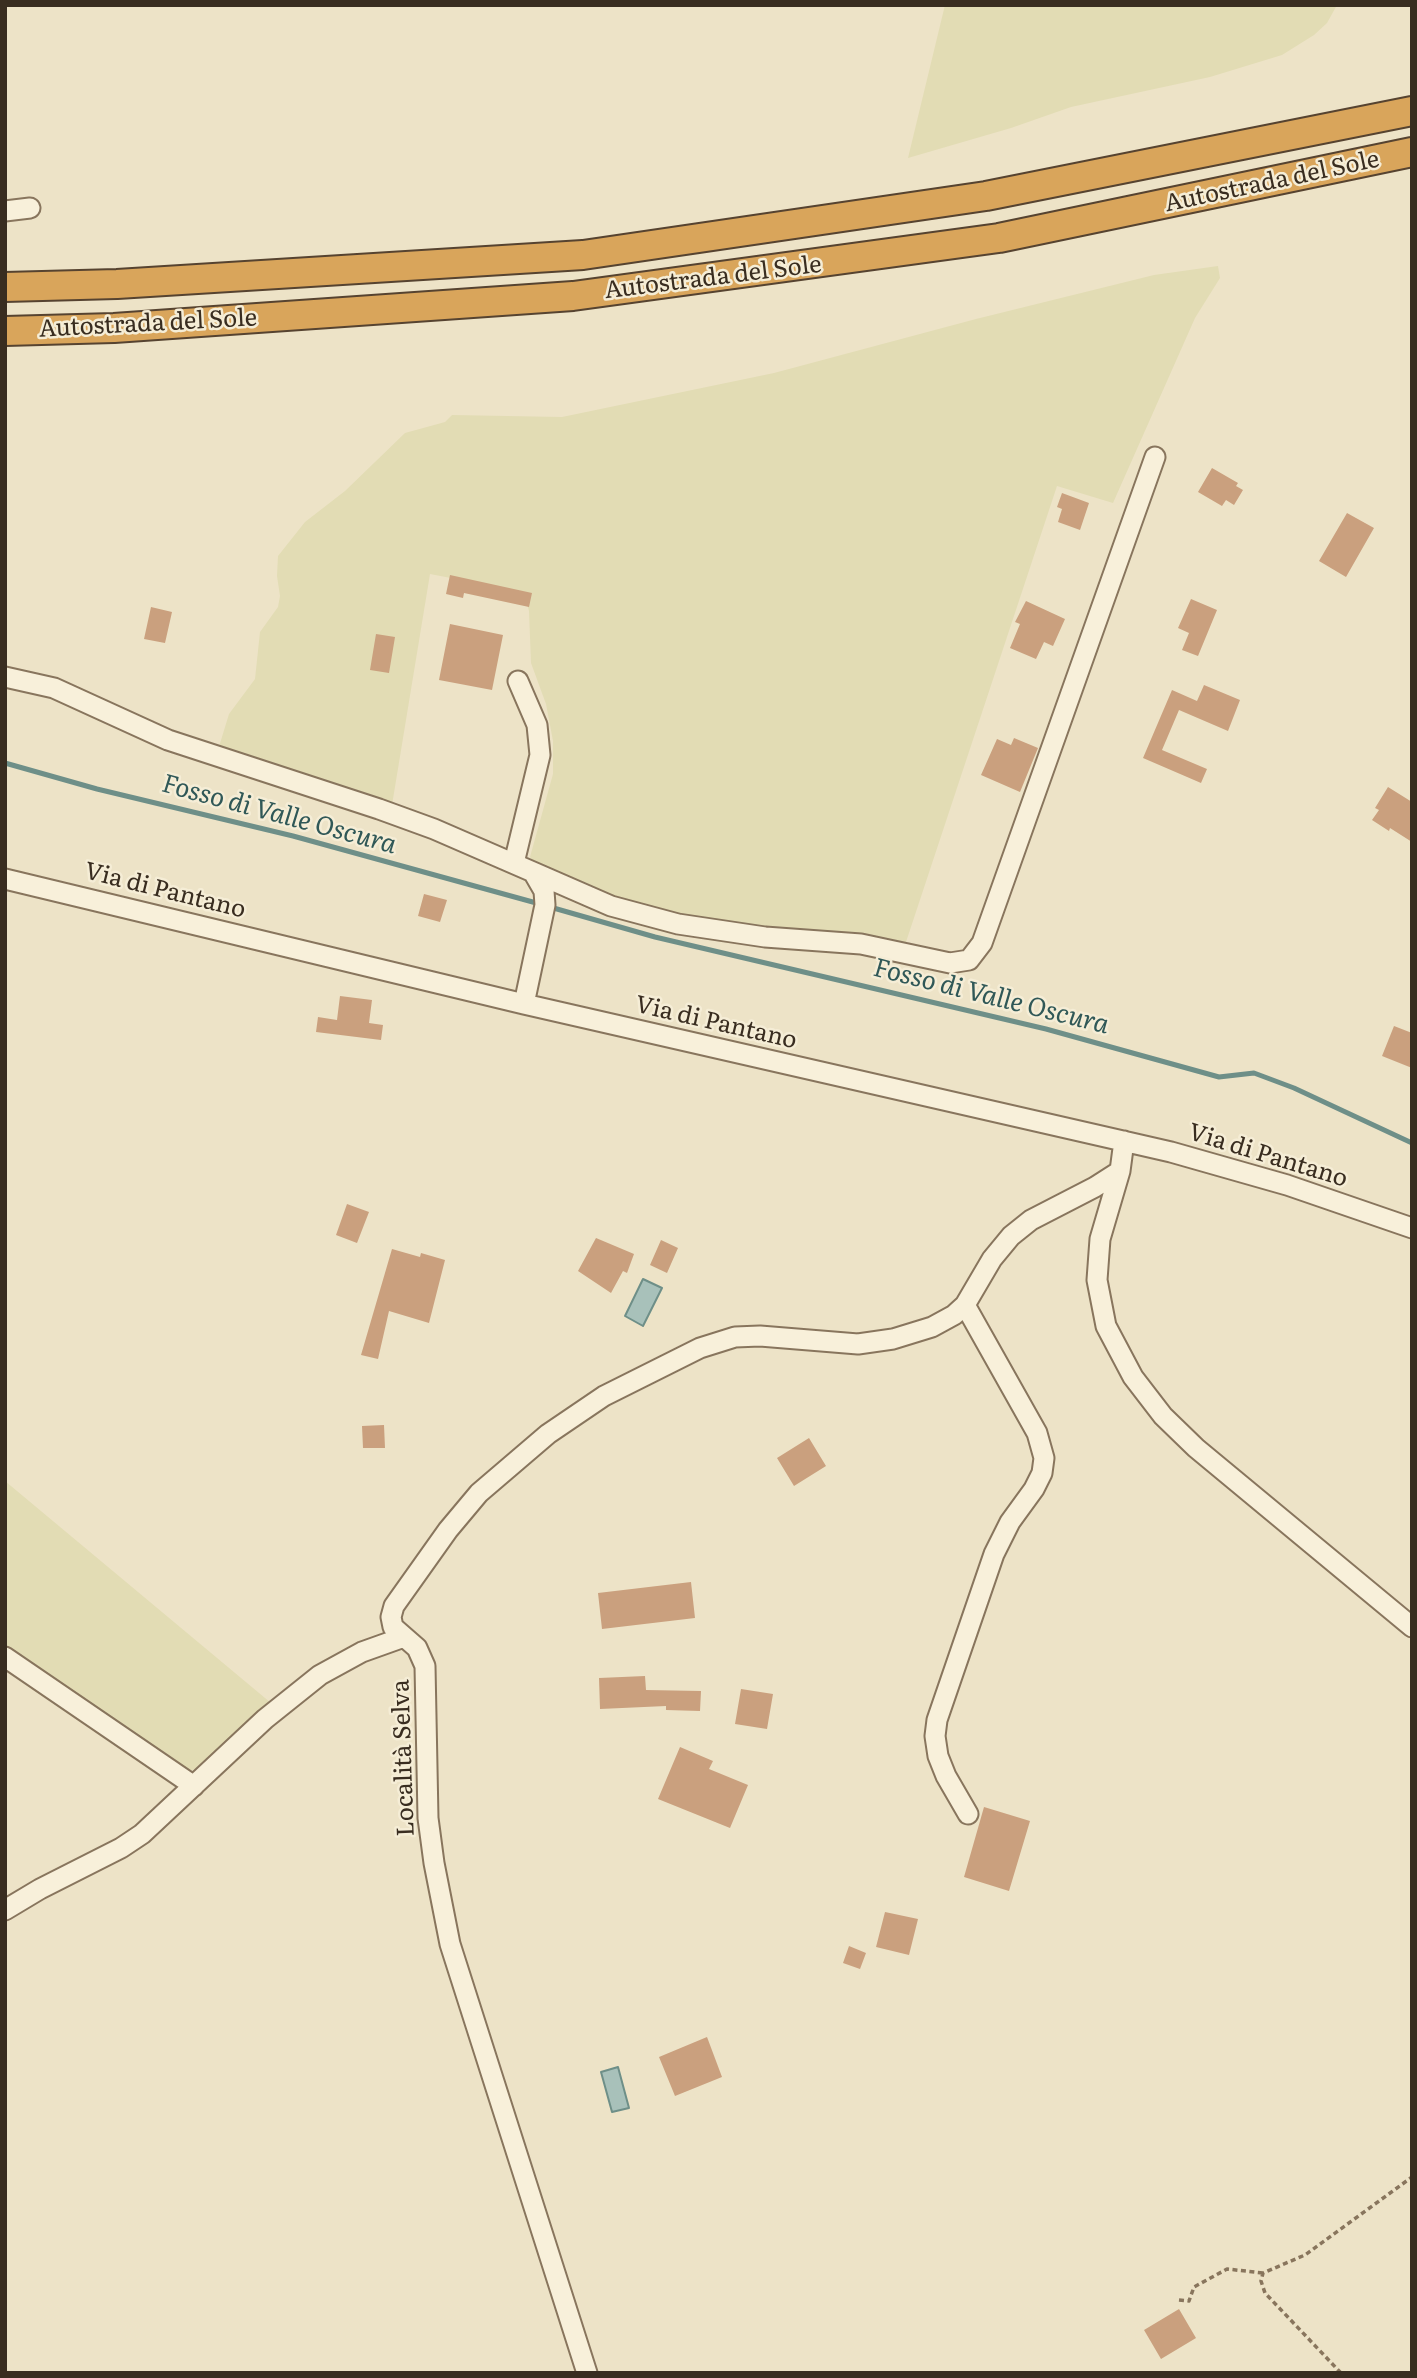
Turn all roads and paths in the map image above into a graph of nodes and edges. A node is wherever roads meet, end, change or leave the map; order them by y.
1 (1412, 111) edge
2 (1412, 152) edge
3 (30, 208) dead end
4 (5, 211) edge
5 (5, 287) edge
6 (5, 331) edge
7 (1154, 457) dead end
8 (5, 677) edge
9 (518, 681) dead end
10 (514, 863) junction
11 (533, 872) junction
12 (5, 879) edge
13 (524, 1004) junction
14 (1124, 1141) junction
15 (1120, 1171) junction
16 (1412, 1228) edge
17 (965, 1305) junction
18 (1412, 1627) edge
19 (404, 1637) junction
20 (5, 1657) edge
21 (194, 1786) junction
22 (968, 1814) dead end
23 (5, 1910) edge
24 (1412, 2177) edge
25 (1263, 2273) junction
26 (1179, 2300) dead end
27 (587, 2373) edge
28 (1341, 2373) edge

1 - 5 highway, Autostrada del Sole
2 - 6 highway, Autostrada del Sole
3 - 4 street
7 - 11 street
8 - 10 street
9 - 10 street
10 - 11 street
11 - 13 street
12 - 13 street, Via di Pantano
13 - 14 street, Via di Pantano
14 - 15 street
14 - 16 street, Via di Pantano
15 - 17 street, Località Selva
15 - 18 street
17 - 19 street, Località Selva
17 - 22 street
19 - 21 street
19 - 27 street, Località Selva
20 - 21 street
21 - 23 street
24 - 25 path
25 - 26 path
25 - 28 path

